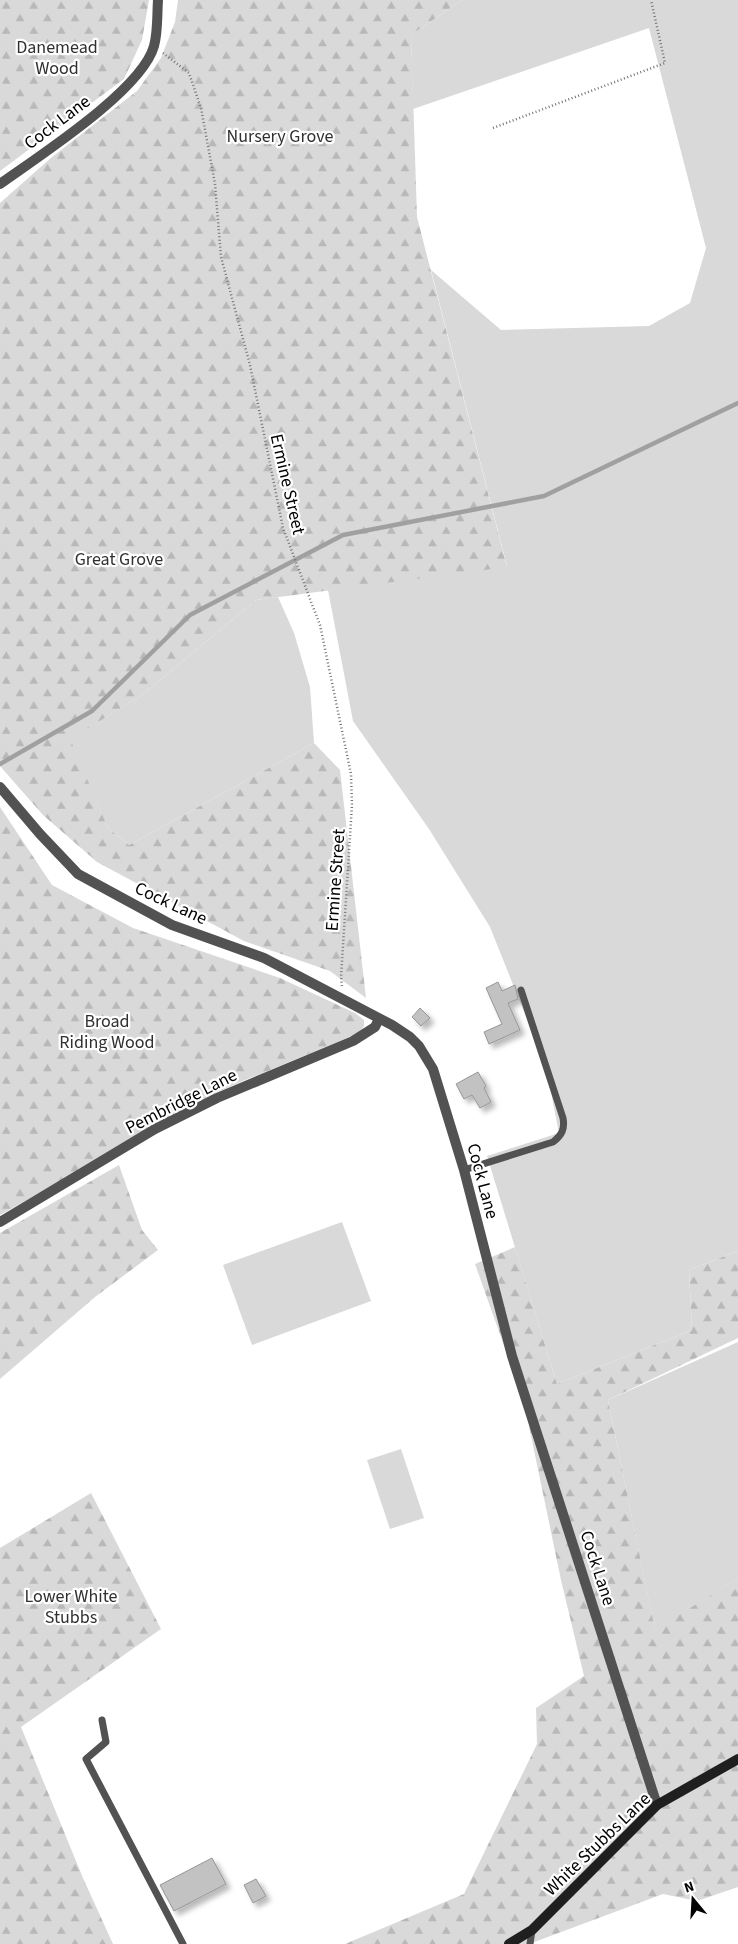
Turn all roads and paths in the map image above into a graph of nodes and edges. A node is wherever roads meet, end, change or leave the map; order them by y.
1 (158, 0) edge
2 (651, 0) edge
3 (154, 46) junction
4 (493, 128) dead end
5 (0, 184) edge
6 (0, 787) edge
7 (521, 990) dead end
8 (350, 1002) junction
9 (379, 1019) junction
10 (464, 1170) junction
11 (0, 1222) edge
12 (102, 1720) dead end
13 (738, 1758) edge
14 (658, 1806) junction
15 (532, 1930) junction
16 (183, 1944) edge
17 (509, 1944) edge
18 (530, 1944) edge

1 - 3 street, Cock Lane
2 - 4 path
3 - 5 street, Cock Lane
3 - 8 path, Ermine Street
6 - 8 street, Cock Lane
7 - 10 lane
8 - 9 street, Cock Lane
9 - 10 street, Cock Lane
9 - 11 street, Pembridge Lane
10 - 14 street, Cock Lane
12 - 16 lane
13 - 14 street, White Stubbs Lane
14 - 15 street, White Stubbs Lane
15 - 17 street, White Stubbs Lane
15 - 18 lane

